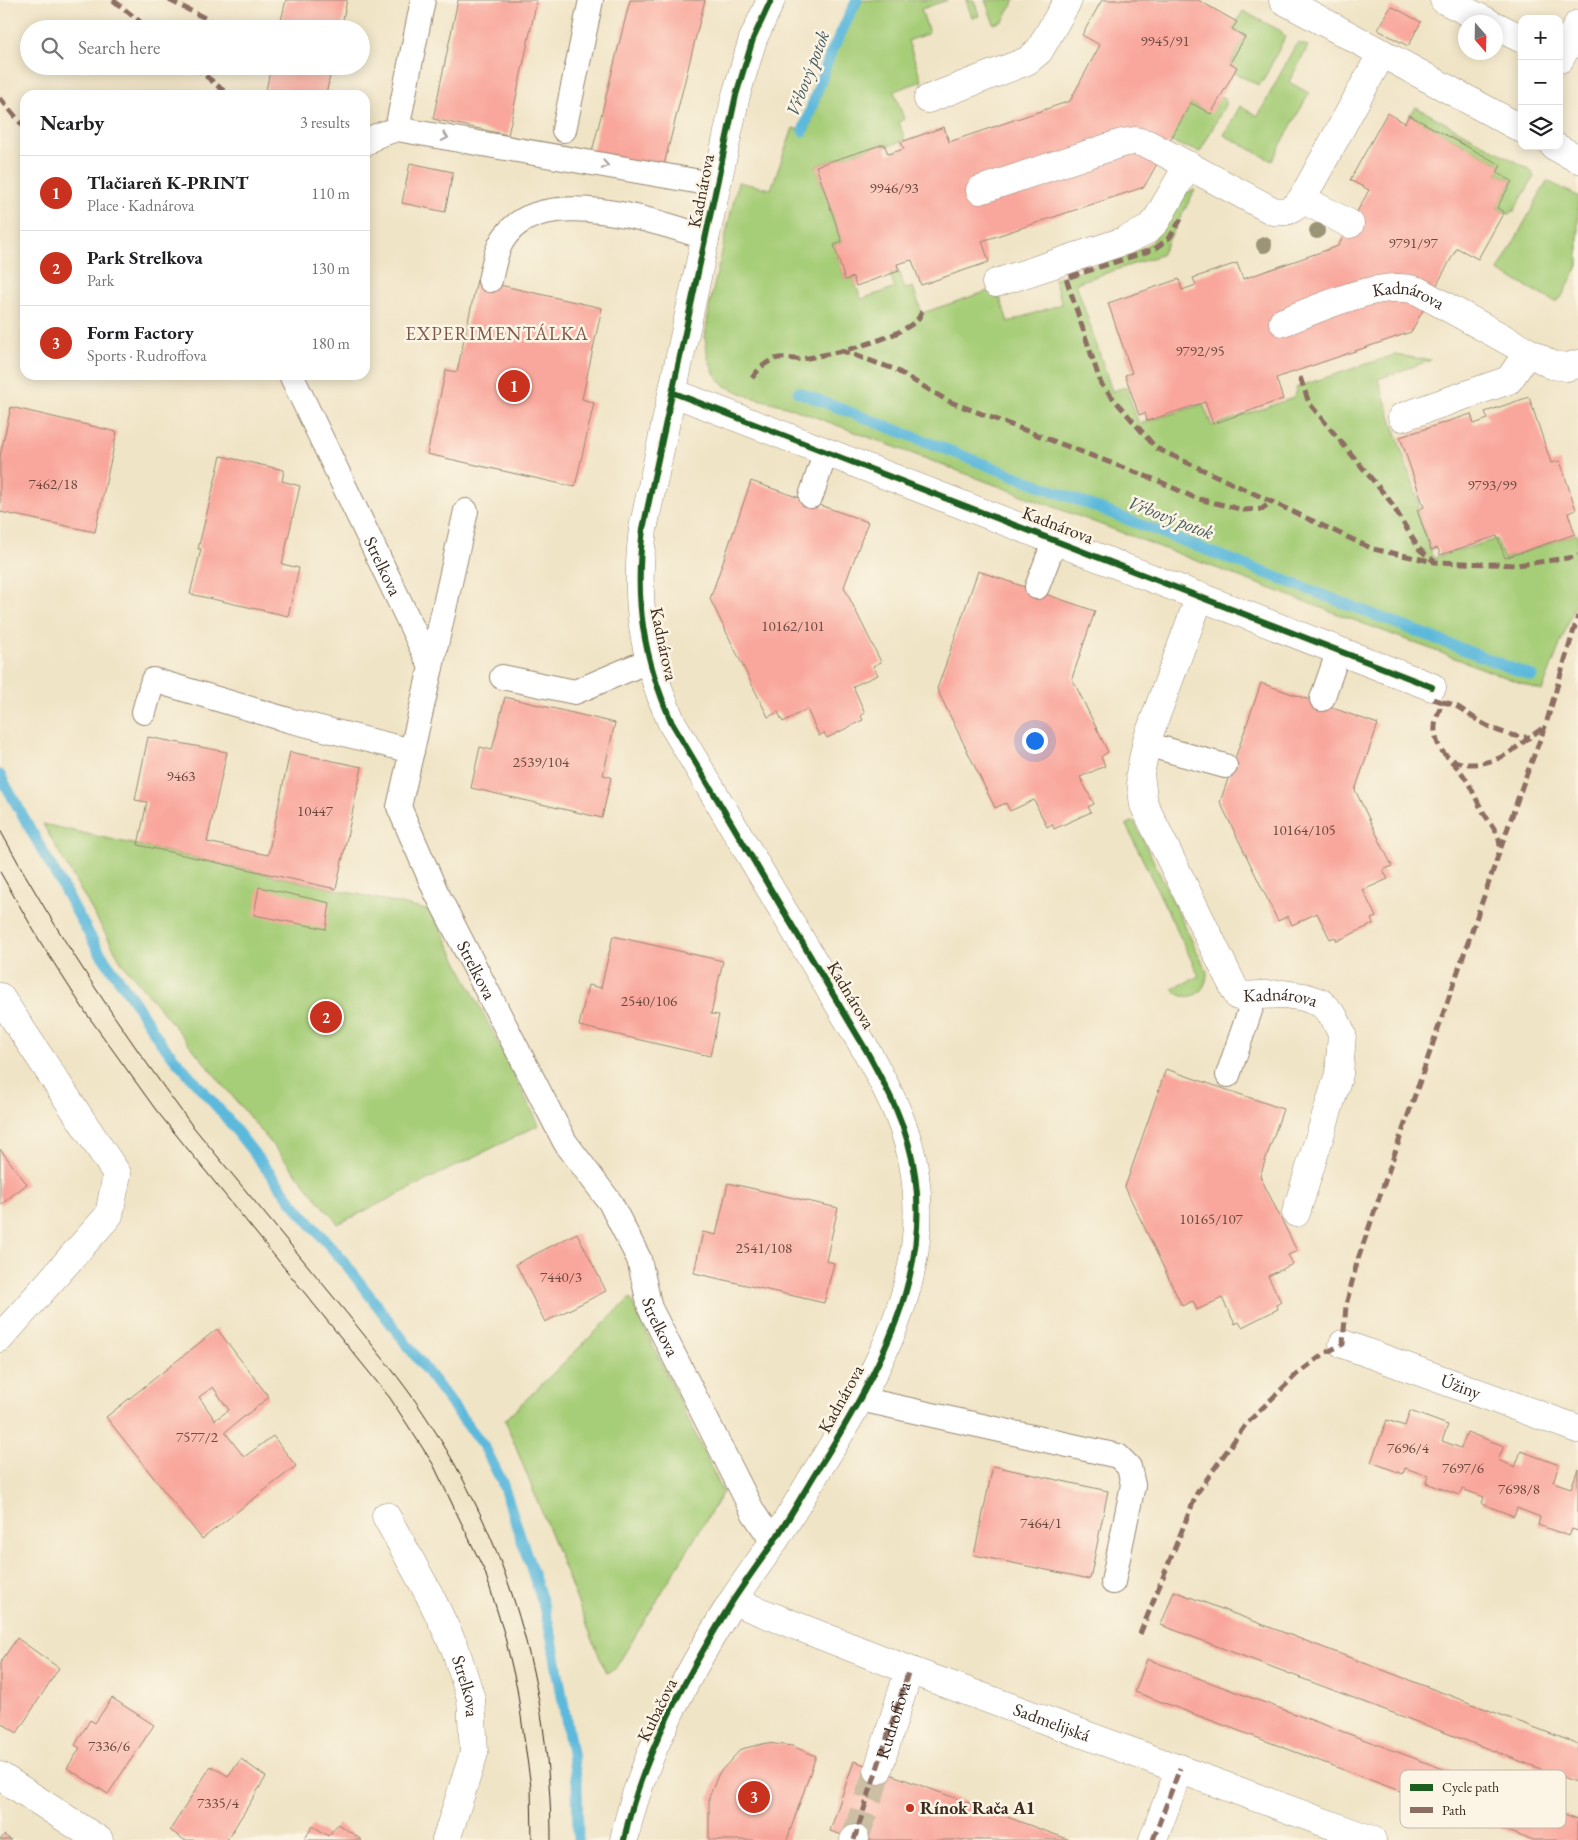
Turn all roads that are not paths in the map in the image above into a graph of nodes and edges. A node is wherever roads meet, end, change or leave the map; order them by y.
1 (423, 0) edge
2 (591, 0) edge
3 (771, 0) edge
4 (1068, 0) edge
5 (1283, 0) edge
6 (1455, 2) edge
7 (1476, 15) edge
8 (1578, 24) edge
9 (1503, 30) edge
10 (1518, 37) edge
11 (1382, 53) junction
12 (1563, 53) edge
13 (1562, 60) edge
14 (1578, 68) edge
15 (928, 99) dead end
16 (1518, 127) edge
17 (397, 129) junction
18 (564, 130) dead end
19 (370, 140) edge
20 (1561, 150) edge
21 (1578, 159) edge
22 (1188, 165) junction
23 (718, 185) junction
24 (980, 190) dead end
25 (1302, 199) junction
26 (1350, 224) dead end
27 (708, 238) junction
28 (490, 280) dead end
29 (996, 283) dead end
30 (1282, 322) dead end
31 (1528, 352) junction
32 (1578, 364) edge
33 (293, 380) edge
34 (674, 393) junction
35 (1402, 417) dead end
36 (826, 452) junction
37 (811, 496) dead end
38 (466, 511) dead end
39 (1055, 540) junction
40 (1037, 587) dead end
41 (1200, 596) junction
42 (1339, 650) junction
43 (648, 661) junction
44 (431, 667) junction
45 (502, 677) dead end
46 (1432, 686) dead end
47 (1322, 699) dead end
48 (144, 712) dead end
49 (1146, 744) junction
50 (412, 751) junction
51 (1225, 766) dead end
52 (1256, 996) junction
53 (0, 997) edge
54 (1228, 1076) dead end
55 (1296, 1213) dead end
56 (0, 1338) edge
57 (1343, 1344) dead end
58 (860, 1400) junction
59 (1578, 1429) edge
60 (386, 1516) dead end
61 (773, 1542) junction
62 (1113, 1582) dead end
63 (733, 1601) junction
64 (909, 1670) junction
65 (1180, 1768) junction
66 (878, 1770) tunnel mouth
67 (0, 1776) edge
68 (99, 1840) edge
69 (446, 1840) edge
70 (624, 1840) edge
71 (1153, 1840) edge
72 (1372, 1840) edge

1 - 17 lane
2 - 18 lane
3 - 23 street, Kadnárova
4 - 15 street
5 - 11 street
6 - 7 street
8 - 12 street
9 - 10 street
11 - 16 street
11 - 25 street
13 - 14 street
17 - 19 lane
17 -> 23 lane
20 - 21 street
22 - 24 street
22 - 25 street
22 - 29 street
23 - 27 street, Kadnárova
25 - 26 street
27 - 28 lane
27 - 34 street, Kadnárova
30 - 31 street, Kadnárova
31 - 32 street, Kadnárova
31 - 35 street
33 - 44 lane, Strelkova
34 - 36 street, Kadnárova
34 - 43 street, Kadnárova
36 - 37 lane
36 - 39 street, Kadnárova
38 - 44 lane
39 - 40 lane
39 - 41 street, Kadnárova
41 - 42 street, Kadnárova
41 - 49 street, Kadnárova
42 - 46 street, Kadnárova
42 - 47 lane
43 - 45 lane
43 - 58 street, Kadnárova
44 - 50 lane, Strelkova
48 - 50 lane
49 - 51 lane
49 - 52 street, Kadnárova
50 - 61 lane, Strelkova
52 - 54 lane
52 - 55 street, Kadnárova
53 - 56 street
57 - 59 street, Úžiny
58 - 61 street, Kadnárova
58 - 62 lane
60 - 69 street, Strelkova
61 - 63 street, Kadnárova
63 - 64 street, Sadmelijská
63 - 70 street, Kubačova
64 - 65 street, Sadmelijská
64 - 66 street, Rudroffova
65 - 71 street
65 - 72 street, Sadmelijská
67 - 68 street

